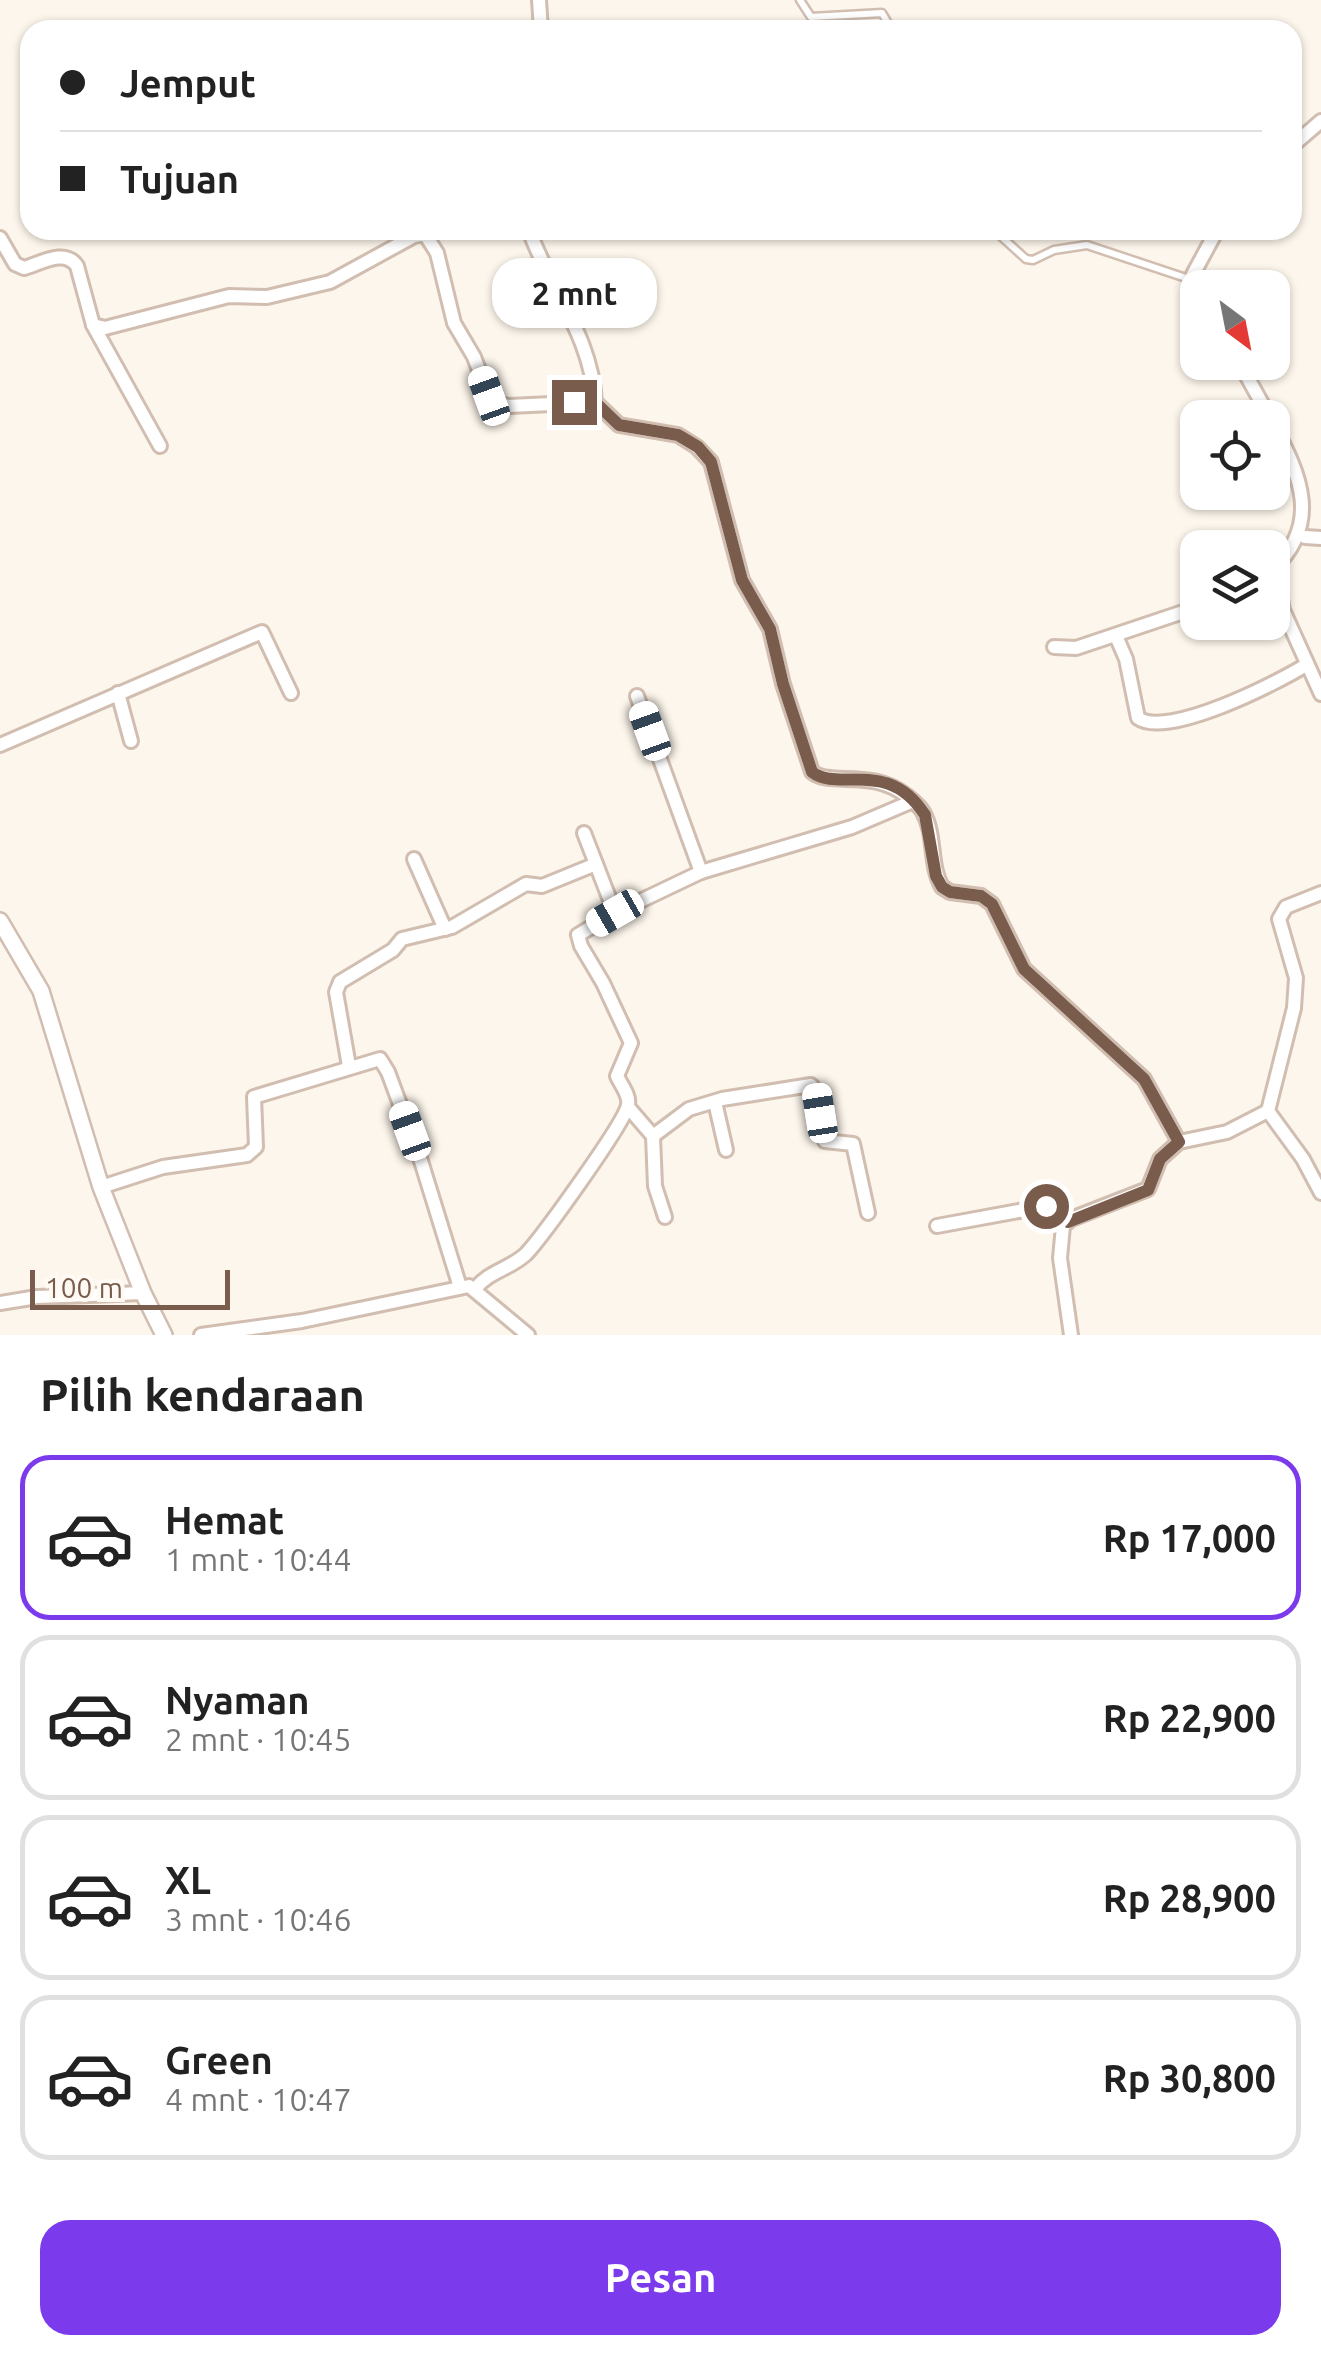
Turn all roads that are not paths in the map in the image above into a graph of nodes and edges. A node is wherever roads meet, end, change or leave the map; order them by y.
1 (800, 0) edge
2 (886, 20) edge
3 (1321, 120) edge
4 (1302, 137) edge
5 (0, 238) edge
6 (407, 240) edge
7 (429, 240) edge
8 (533, 240) edge
9 (1005, 240) edge
10 (1213, 240) edge
11 (1201, 270) edge
12 (1180, 281) edge
13 (93, 325) junction
14 (595, 402) junction
15 (160, 446) dead end
16 (1290, 457) edge
17 (1304, 537) junction
18 (1321, 538) edge
19 (1290, 552) edge
20 (1180, 613) edge
21 (1290, 627) edge
22 (1116, 636) junction
23 (1054, 647) dead end
24 (1306, 665) junction
25 (118, 693) junction
26 (292, 693) dead end
27 (1321, 694) edge
28 (637, 696) dead end
29 (132, 741) dead end
30 (0, 745) edge
31 (913, 801) junction
32 (584, 833) dead end
33 (414, 859) dead end
34 (596, 864) junction
35 (701, 872) junction
36 (1321, 893) edge
37 (615, 913) junction
38 (0, 921) edge
39 (445, 928) junction
40 (349, 1066) junction
41 (714, 1102) junction
42 (628, 1107) junction
43 (1268, 1111) junction
44 (654, 1136) junction
45 (1179, 1142) junction
46 (726, 1150) dead end
47 (101, 1187) junction
48 (1321, 1192) edge
49 (868, 1213) dead end
50 (666, 1217) dead end
51 (1068, 1222) junction
52 (937, 1226) dead end
53 (467, 1288) junction
54 (143, 1293) junction
55 (0, 1304) edge
56 (164, 1335) edge
57 (200, 1335) edge
58 (528, 1335) edge
59 (1071, 1335) edge

1 - 2 lane
3 - 4 street
5 - 13 street
6 - 13 street
7 - 14 street
8 - 14 street
9 - 12 lane
10 - 11 street
13 - 15 street
14 - 31 street
16 - 17 street
17 - 18 street
17 - 19 street
20 - 22 street
21 - 24 street
22 - 23 street
22 - 24 street
24 - 27 street
25 - 26 street
25 - 29 street
25 - 30 street
28 - 35 street
31 - 35 street
31 - 45 street
32 - 34 street
33 - 39 street
34 - 37 street
34 - 39 street
35 - 37 street
36 - 43 street
37 - 42 street
38 - 47 street
39 - 40 street
40 - 47 street
40 - 53 street
41 - 44 street
41 - 46 street
41 - 49 street
42 - 44 street
42 - 53 street
43 - 45 street
43 - 48 street
44 - 50 street
45 - 51 street
47 - 54 street
51 - 52 street
51 - 59 street
53 - 57 street
53 - 58 street
54 - 55 street
54 - 56 street

